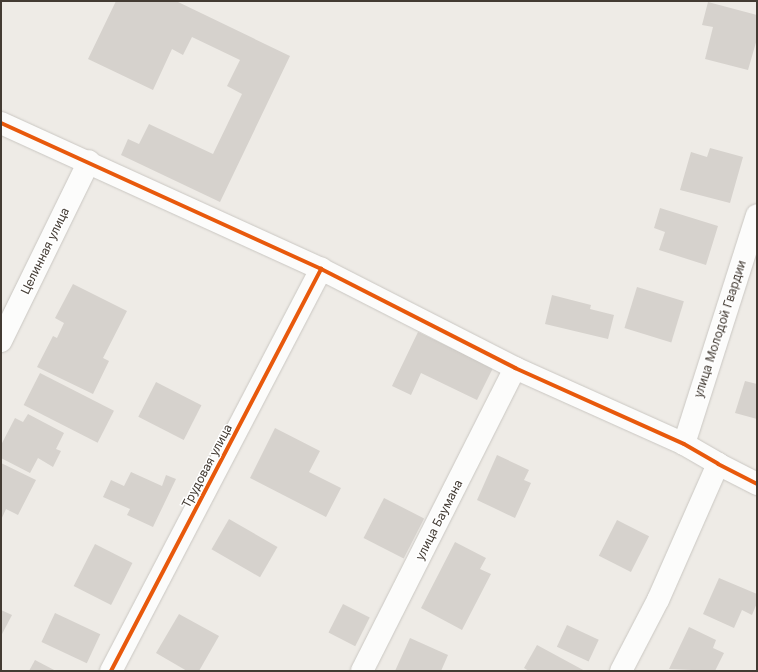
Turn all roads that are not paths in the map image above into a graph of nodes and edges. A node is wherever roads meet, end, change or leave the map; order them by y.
1 (1, 123) edge
2 (90, 161) junction
3 (757, 215) edge
4 (320, 270) junction
5 (1, 341) edge
6 (515, 368) junction
7 (684, 444) junction
8 (718, 464) junction
9 (757, 484) edge
10 (111, 671) edge
11 (362, 671) edge
12 (621, 671) edge

1 - 2 street
2 - 4 street
2 - 5 street, Целинная улица
3 - 7 street, улица Молодой Гвардии
4 - 6 street
4 - 10 street, Трудовая улица
6 - 7 street
6 - 11 street, улица Баумана
7 - 8 street
8 - 9 street
8 - 12 street

